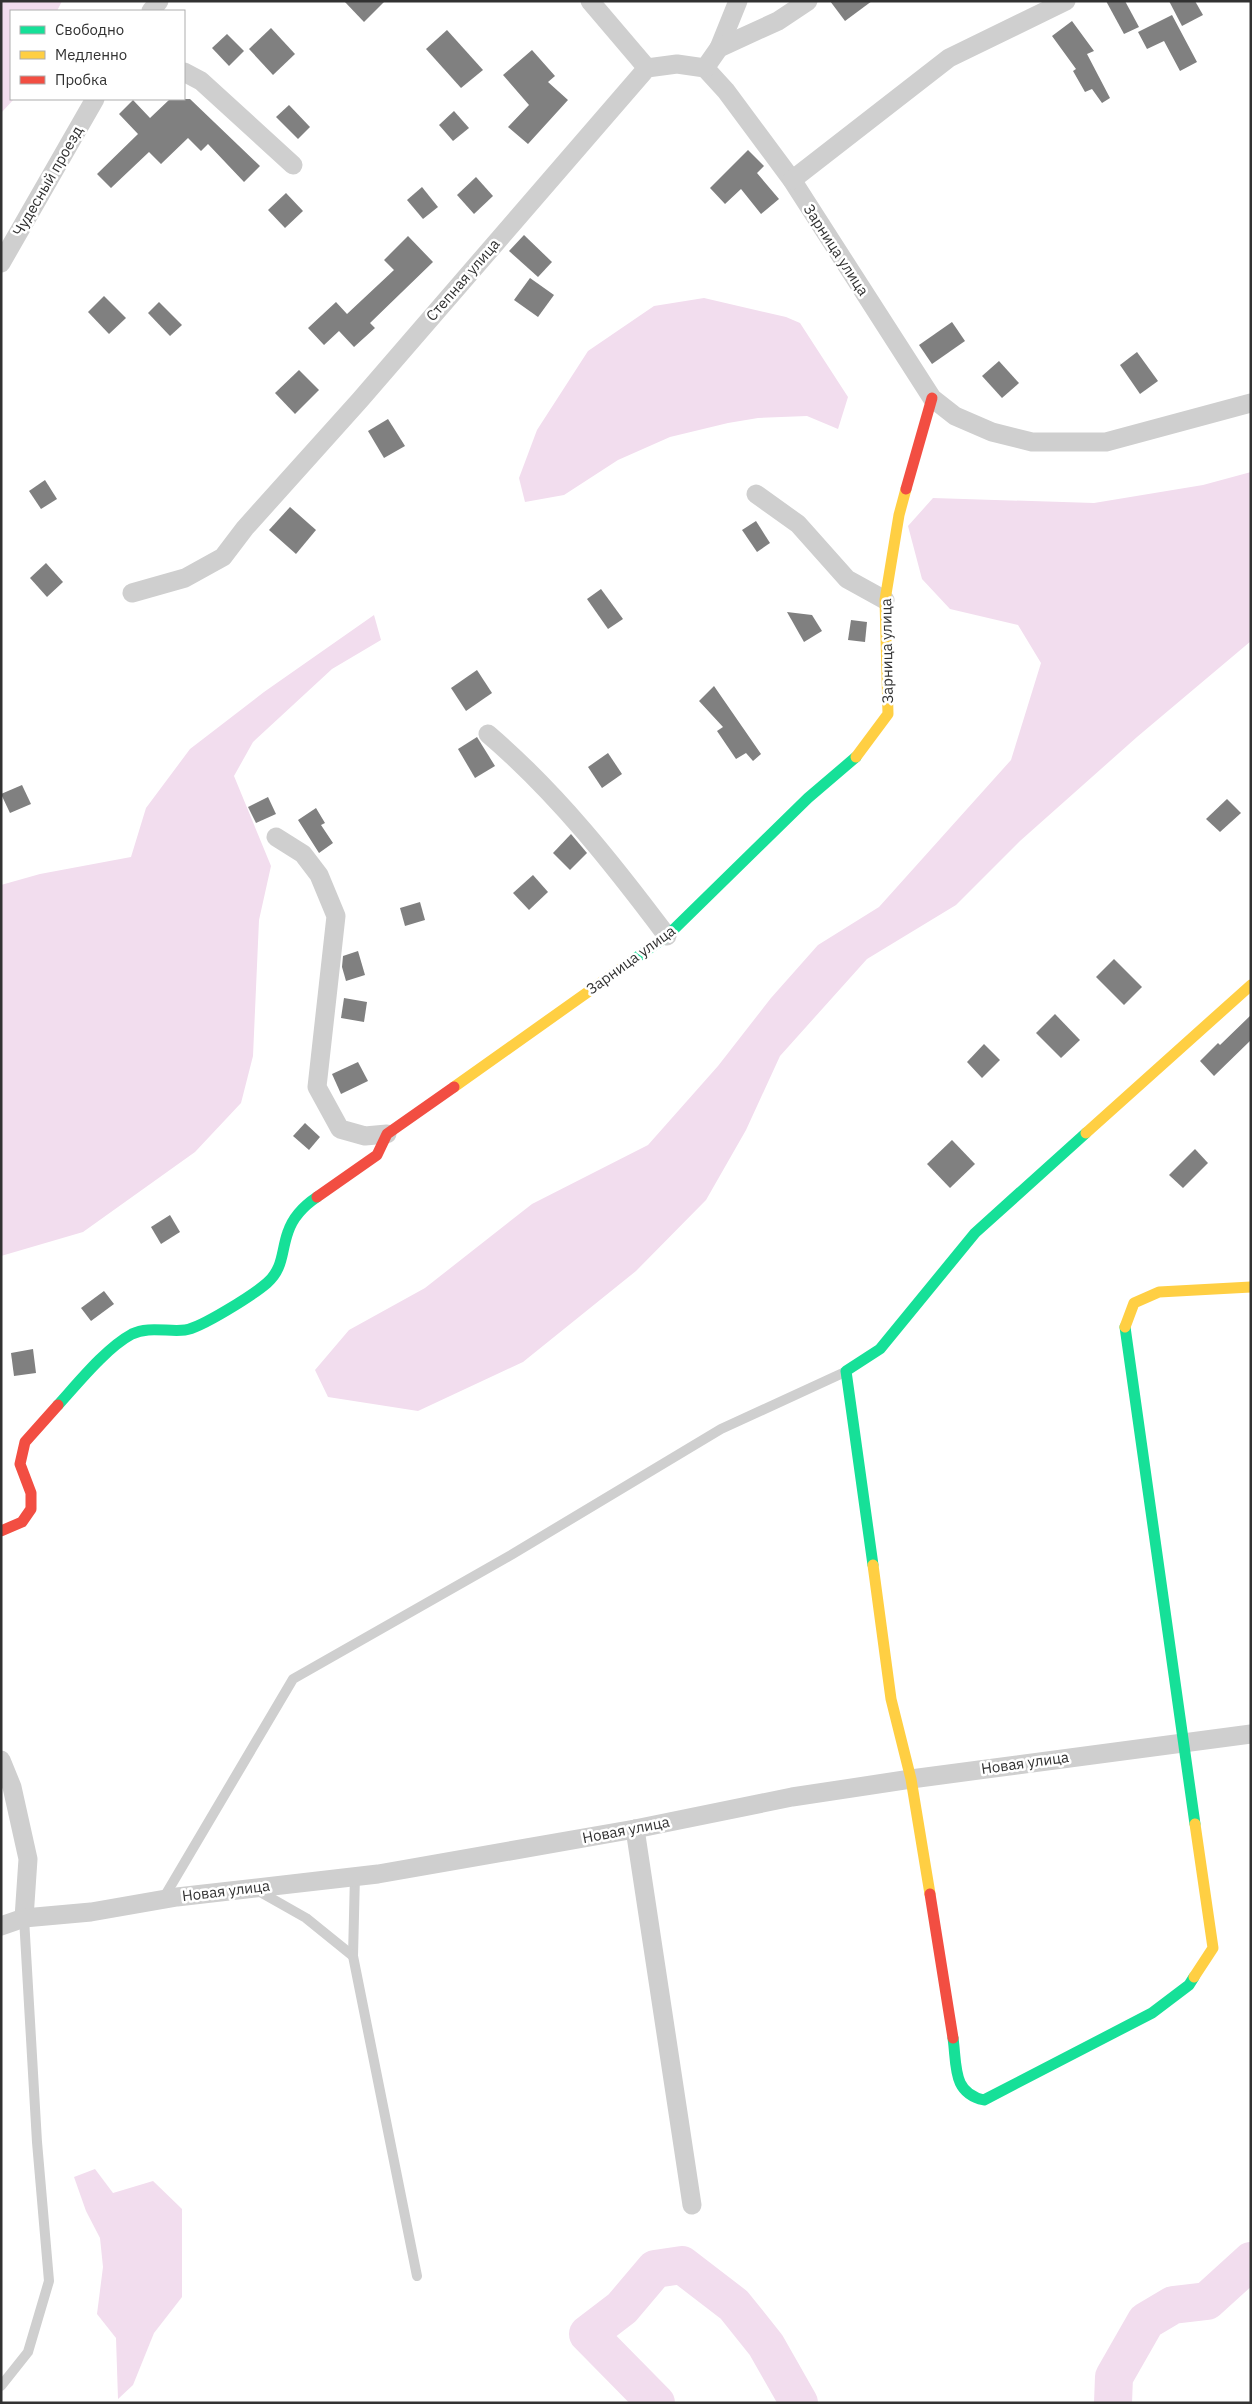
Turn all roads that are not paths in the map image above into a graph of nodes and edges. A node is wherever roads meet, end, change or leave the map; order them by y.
1 (590, 1) edge
2 (738, 1) edge
3 (808, 1) edge
4 (1066, 1) edge
5 (720, 48) junction
6 (647, 68) junction
7 (704, 68) junction
8 (185, 72) edge
9 (93, 100) edge
10 (292, 165) dead end
11 (792, 180) junction
12 (2, 258) edge
13 (932, 398) junction
14 (1251, 403) edge
15 (756, 494) dead end
16 (132, 593) dead end
17 (885, 600) junction
18 (488, 734) dead end
19 (276, 837) dead end
20 (667, 936) junction
21 (1251, 985) edge
22 (387, 1134) junction
23 (1251, 1286) edge
24 (846, 1371) junction
25 (1, 1530) edge
26 (1251, 1734) edge
27 (1183, 1742) junction
28 (1, 1760) edge
29 (911, 1778) junction
30 (635, 1829) junction
31 (356, 1875) junction
32 (251, 1887) junction
33 (163, 1899) junction
34 (24, 1918) junction
35 (1, 1926) edge
36 (353, 1956) junction
37 (692, 2205) dead end
38 (418, 2276) dead end
39 (1, 2386) edge

1 - 6 street
2 - 5 street
3 - 5 street
4 - 11 street
5 - 7 street
6 - 7 street
6 - 16 street, Степная улица
7 - 11 street, Зарница улица
8 - 10 street
9 - 12 street, Чудесный проезд
11 - 13 street, Зарница улица
13 - 14 street
13 - 17 street, Зарница улица
15 - 17 street
17 - 20 street, Зарница улица
18 - 20 street
19 - 22 street
20 - 22 street, Зарница улица
21 - 24 street
22 - 25 street
23 - 27 street
24 - 29 street
24 - 33 lane
26 - 27 street, Новая улица
27 - 29 street, Новая улица
27 - 29 street
28 - 34 street
29 - 30 street, Новая улица
30 - 31 street, Новая улица
30 - 37 street
31 - 32 street, Новая улица
31 - 36 lane
32 - 33 street, Новая улица
32 - 36 lane
33 - 34 street, Новая улица
34 - 35 street, Новая улица
34 - 39 lane
36 - 38 lane

